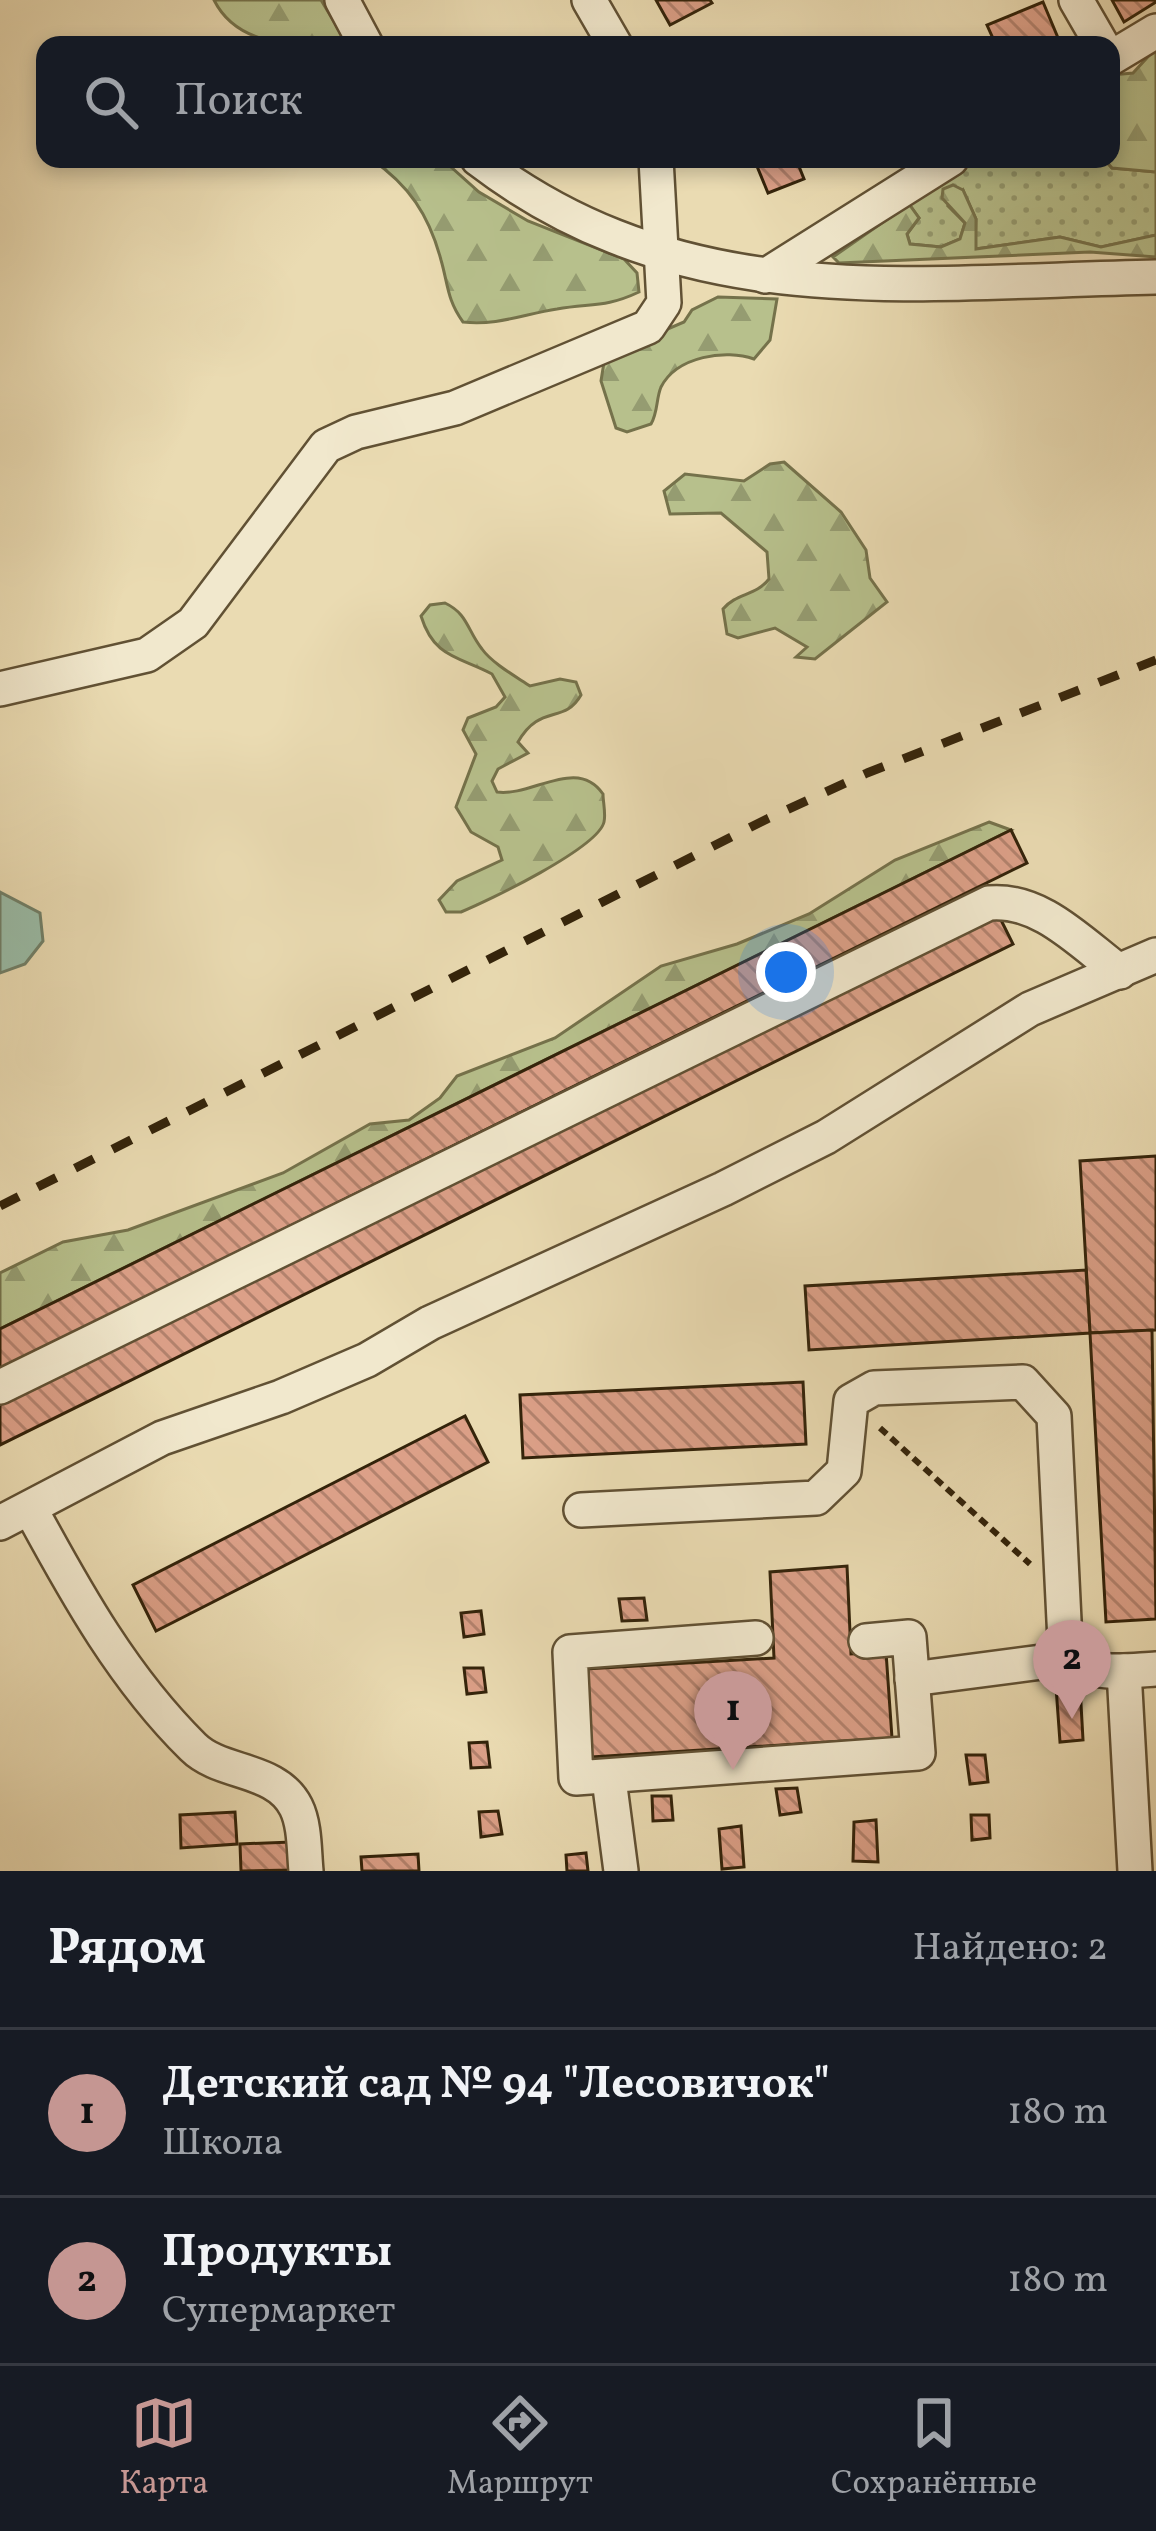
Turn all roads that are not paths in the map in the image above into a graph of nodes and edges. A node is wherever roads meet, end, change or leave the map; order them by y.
1 (342, 0) edge
2 (589, 0) edge
3 (1076, 0) edge
4 (1156, 31) edge
5 (362, 36) edge
6 (610, 36) edge
7 (1097, 36) edge
8 (1120, 53) edge
9 (490, 168) edge
10 (656, 168) edge
11 (937, 168) edge
12 (660, 257) junction
13 (765, 276) junction
14 (1156, 278) edge
15 (0, 689) edge
16 (1156, 955) edge
17 (1120, 972) junction
18 (0, 1387) edge
19 (580, 1510) dead end
20 (15, 1516) edge
21 (756, 1638) dead end
22 (866, 1641) dead end
23 (1072, 1658) junction
24 (1140, 1670) edge
25 (912, 1678) junction
26 (609, 1779) junction
27 (306, 1871) edge
28 (621, 1871) edge
29 (1135, 1871) edge

1 - 5 street
2 - 6 street
3 - 7 street
4 - 8 street
9 - 12 street
10 - 12 street
11 - 13 street
12 - 13 street
12 - 15 street
13 - 14 street
16 - 17 street
17 - 18 street
17 - 20 street
19 - 23 street
20 - 27 street
21 - 26 street
22 - 25 street
23 - 24 street
23 - 25 street
24 - 29 street
25 - 26 street
26 - 28 street

